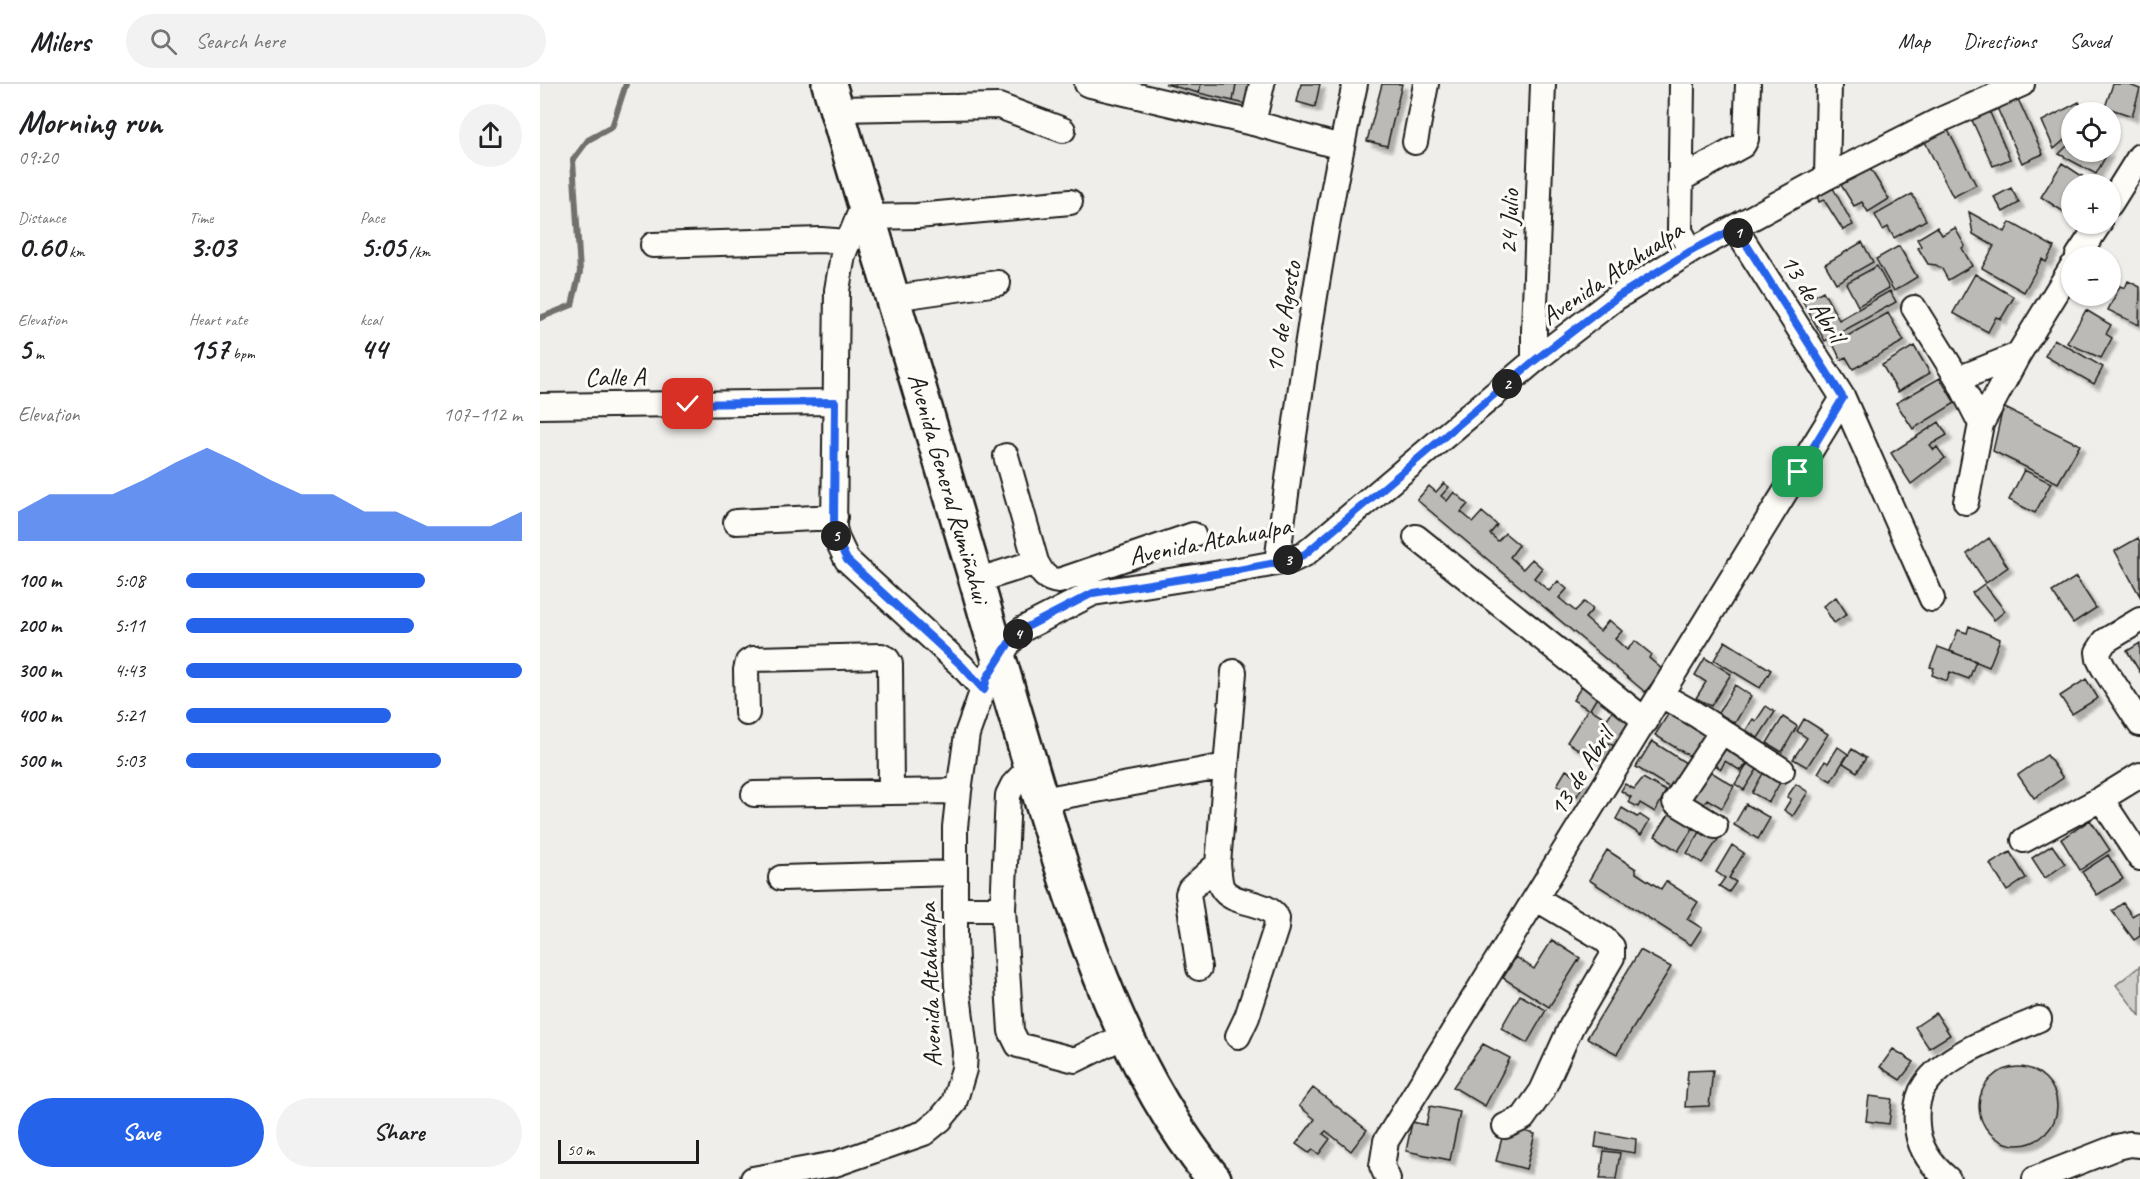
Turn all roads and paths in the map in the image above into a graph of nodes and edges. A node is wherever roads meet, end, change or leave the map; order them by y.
1 (1087, 84) edge
2 (1262, 84) edge
3 (1355, 84) edge
4 (1426, 84) edge
5 (1544, 84) edge
6 (1682, 84) edge
7 (1748, 84) edge
8 (1829, 84) edge
9 (2022, 84) edge
10 (832, 96) edge
11 (1253, 123) junction
12 (1063, 130) dead end
13 (1414, 142) dead end
14 (1341, 147) junction
15 (2140, 156) edge
16 (1827, 177) junction
17 (1680, 179) junction
18 (2121, 186) edge
19 (1070, 202) dead end
20 (860, 221) junction
21 (1736, 228) junction
22 (653, 245) dead end
23 (1691, 251) junction
24 (998, 283) dead end
25 (2061, 285) edge
26 (893, 298) junction
27 (1914, 308) dead end
28 (2018, 355) junction
29 (1534, 361) junction
30 (1958, 379) junction
31 (1843, 398) junction
32 (835, 402) junction
33 (540, 406) edge
34 (1981, 424) junction
35 (1006, 456) dead end
36 (1966, 502) dead end
37 (835, 517) junction
38 (736, 522) dead end
39 (1193, 535) dead end
40 (1416, 537) dead end
41 (1036, 562) junction
42 (1277, 562) junction
43 (976, 581) junction
44 (1932, 599) dead end
45 (2140, 620) edge
46 (999, 660) junction
47 (1234, 672) dead end
48 (984, 690) junction
49 (1661, 695) junction
50 (747, 713) dead end
51 (1646, 721) junction
52 (2140, 724) edge
53 (1722, 730) junction
54 (1226, 766) junction
55 (1030, 767) junction
56 (1782, 770) dead end
57 (2140, 775) edge
58 (959, 791) junction
59 (891, 792) junction
60 (754, 794) dead end
61 (2101, 799) junction
62 (1041, 800) junction
63 (1714, 826) dead end
64 (2024, 840) dead end
65 (2140, 858) edge
66 (1218, 864) junction
67 (954, 873) junction
68 (781, 879) dead end
69 (1536, 899) junction
70 (955, 909) junction
71 (1003, 909) junction
72 (1199, 968) dead end
73 (2038, 1019) dead end
74 (1126, 1035) junction
75 (1238, 1036) dead end
76 (1505, 1126) dead end
77 (2140, 1145) edge
78 (835, 1172) edge
79 (753, 1179) edge
80 (1214, 1179) edge
81 (1388, 1179) edge
82 (1948, 1179) edge
83 (2035, 1179) edge

1 - 11 street
2 - 11 street
3 - 14 street, 10 de Agosto
4 - 13 street
5 - 29 street, 24 Julio
6 - 17 street
7 - 17 street
8 - 16 street
9 - 16 street, Avenida Atahualpa
10 - 12 street
10 - 20 highway, Avenida General Rumiñahui
11 - 14 street
14 - 42 street, 10 de Agosto
15 - 18 street
16 - 21 street, Avenida Atahualpa
17 - 23 street
19 - 20 street
20 - 22 street
20 - 26 highway, Avenida General Rumiñahui
20 - 32 street
21 - 23 street, Avenida Atahualpa
21 - 31 street, 13 de Abril
23 - 29 street, Avenida Atahualpa
24 - 26 street
25 - 28 street
26 - 43 highway, Avenida General Rumiñahui
27 - 30 street
28 - 30 street
28 - 34 street
29 - 42 street, Avenida Atahualpa
30 - 34 street
31 - 44 street, 13 de Abril
31 - 49 street, 13 de Abril
32 - 33 street, Calle A
32 - 37 street
34 - 36 street
35 - 41 street
37 - 38 street
37 - 48 street
39 - 41 street
40 - 51 street
41 - 43 street
42 - 46 street, Avenida Atahualpa
43 - 46 highway, Avenida General Rumiñahui
45 - 52 street
46 - 48 street, Avenida Atahualpa
46 - 55 highway, Avenida General Rumiñahui
47 - 54 street
48 - 58 street, Avenida Atahualpa
49 - 51 street, 13 de Abril
49 - 53 street
50 - 59 street
51 - 69 street, 13 de Abril
53 - 56 street
53 - 63 street
54 - 62 street
54 - 66 street
55 - 62 highway, Avenida General Rumiñahui
55 - 71 street
57 - 61 street
58 - 59 street
58 - 67 street, Avenida Atahualpa
59 - 60 street
61 - 64 street
61 - 65 street
62 - 74 highway, Avenida General Rumiñahui
66 - 72 street
66 - 75 street
67 - 68 street
67 - 70 street, Avenida Atahualpa
69 - 76 street
69 - 81 street, 13 de Abril
70 - 71 street
70 - 78 street, Avenida Atahualpa
71 - 74 street
73 - 82 street
74 - 80 highway, Avenida General Rumiñahui
77 - 83 street
78 - 79 street, Avenida Atahualpa

